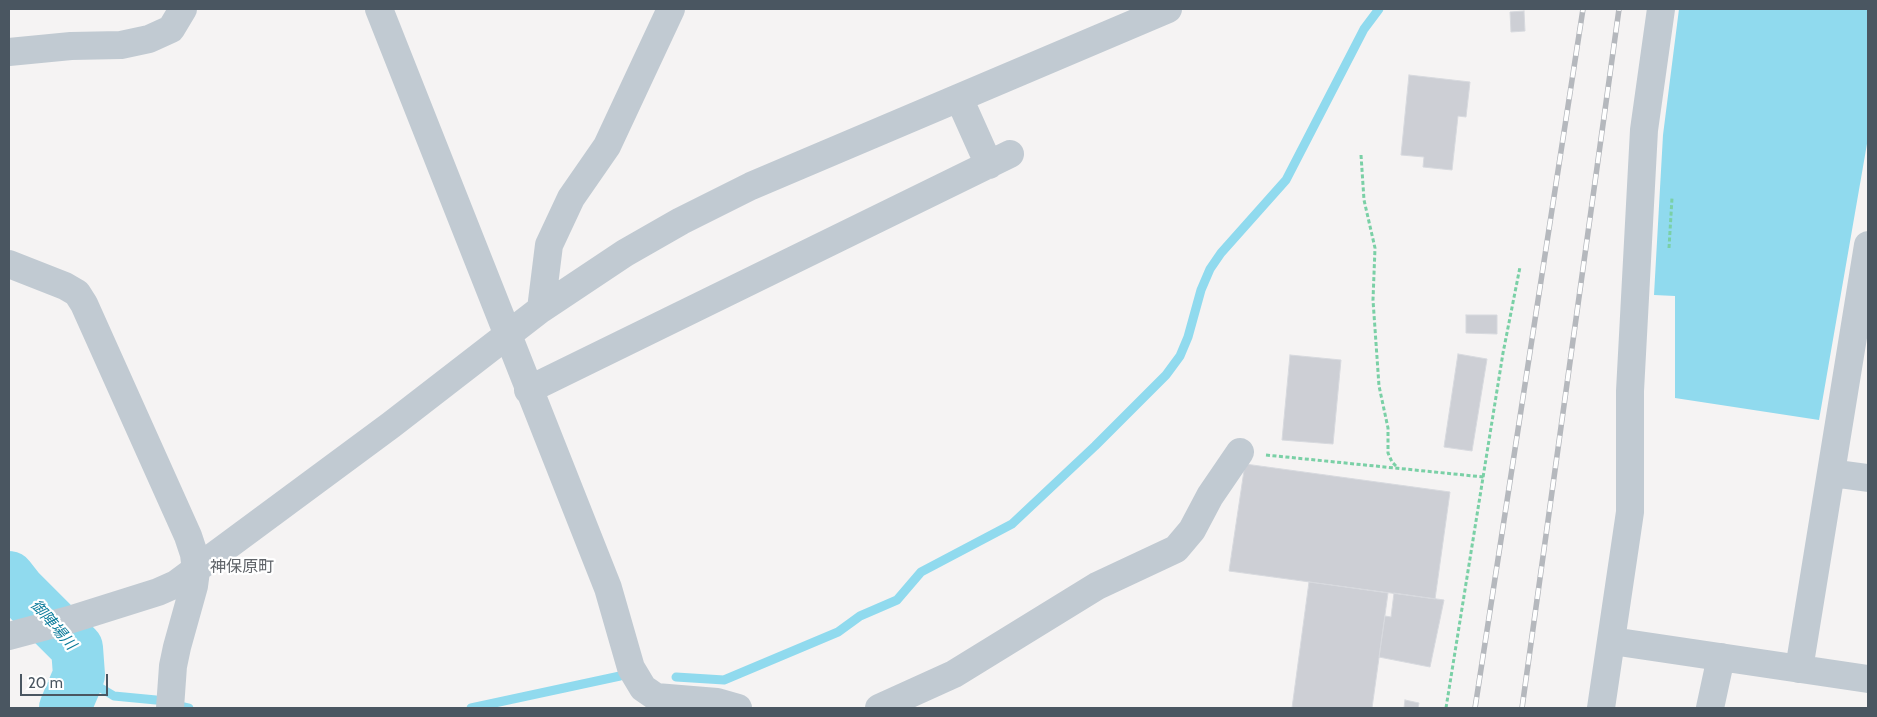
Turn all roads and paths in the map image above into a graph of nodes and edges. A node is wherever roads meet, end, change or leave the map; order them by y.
1 (183, 9) edge
2 (379, 9) edge
3 (671, 9) edge
4 (1168, 9) edge
5 (1661, 9) edge
6 (1129, 17) edge
7 (9, 52) edge
8 (959, 98) junction
9 (1361, 155) dead end
10 (1868, 245) edge
11 (9, 264) edge
12 (1520, 267) dead end
13 (541, 309) junction
14 (507, 336) junction
15 (528, 390) junction
16 (1240, 452) joint
17 (1398, 468) junction
18 (1831, 473) junction
19 (1484, 477) junction
20 (1868, 478) edge
21 (196, 570) junction
22 (9, 636) edge
23 (1612, 641) junction
24 (1721, 657) junction
25 (1799, 669) junction
26 (1868, 679) edge
27 (170, 702) edge
28 (659, 702) edge
29 (738, 708) edge
30 (879, 708) edge
31 (1446, 708) edge
32 (1602, 708) edge
33 (1710, 708) edge

1 - 7 street
2 - 14 street
3 - 13 street
4 - 6 street
5 - 23 street
6 - 8 street
8 - 13 street
8 - 15 street
9 - 17 path
10 - 18 street
11 - 21 street
12 - 19 path
13 - 14 street
14 - 15 street
14 - 21 street
15 - 28 street
16 - 17 path
16 - 30 street
17 - 19 path
18 - 20 street
18 - 25 street
19 - 31 path
21 - 22 street
21 - 27 street
23 - 24 street
23 - 32 street
24 - 25 street
24 - 33 street
25 - 26 street
28 - 29 street

